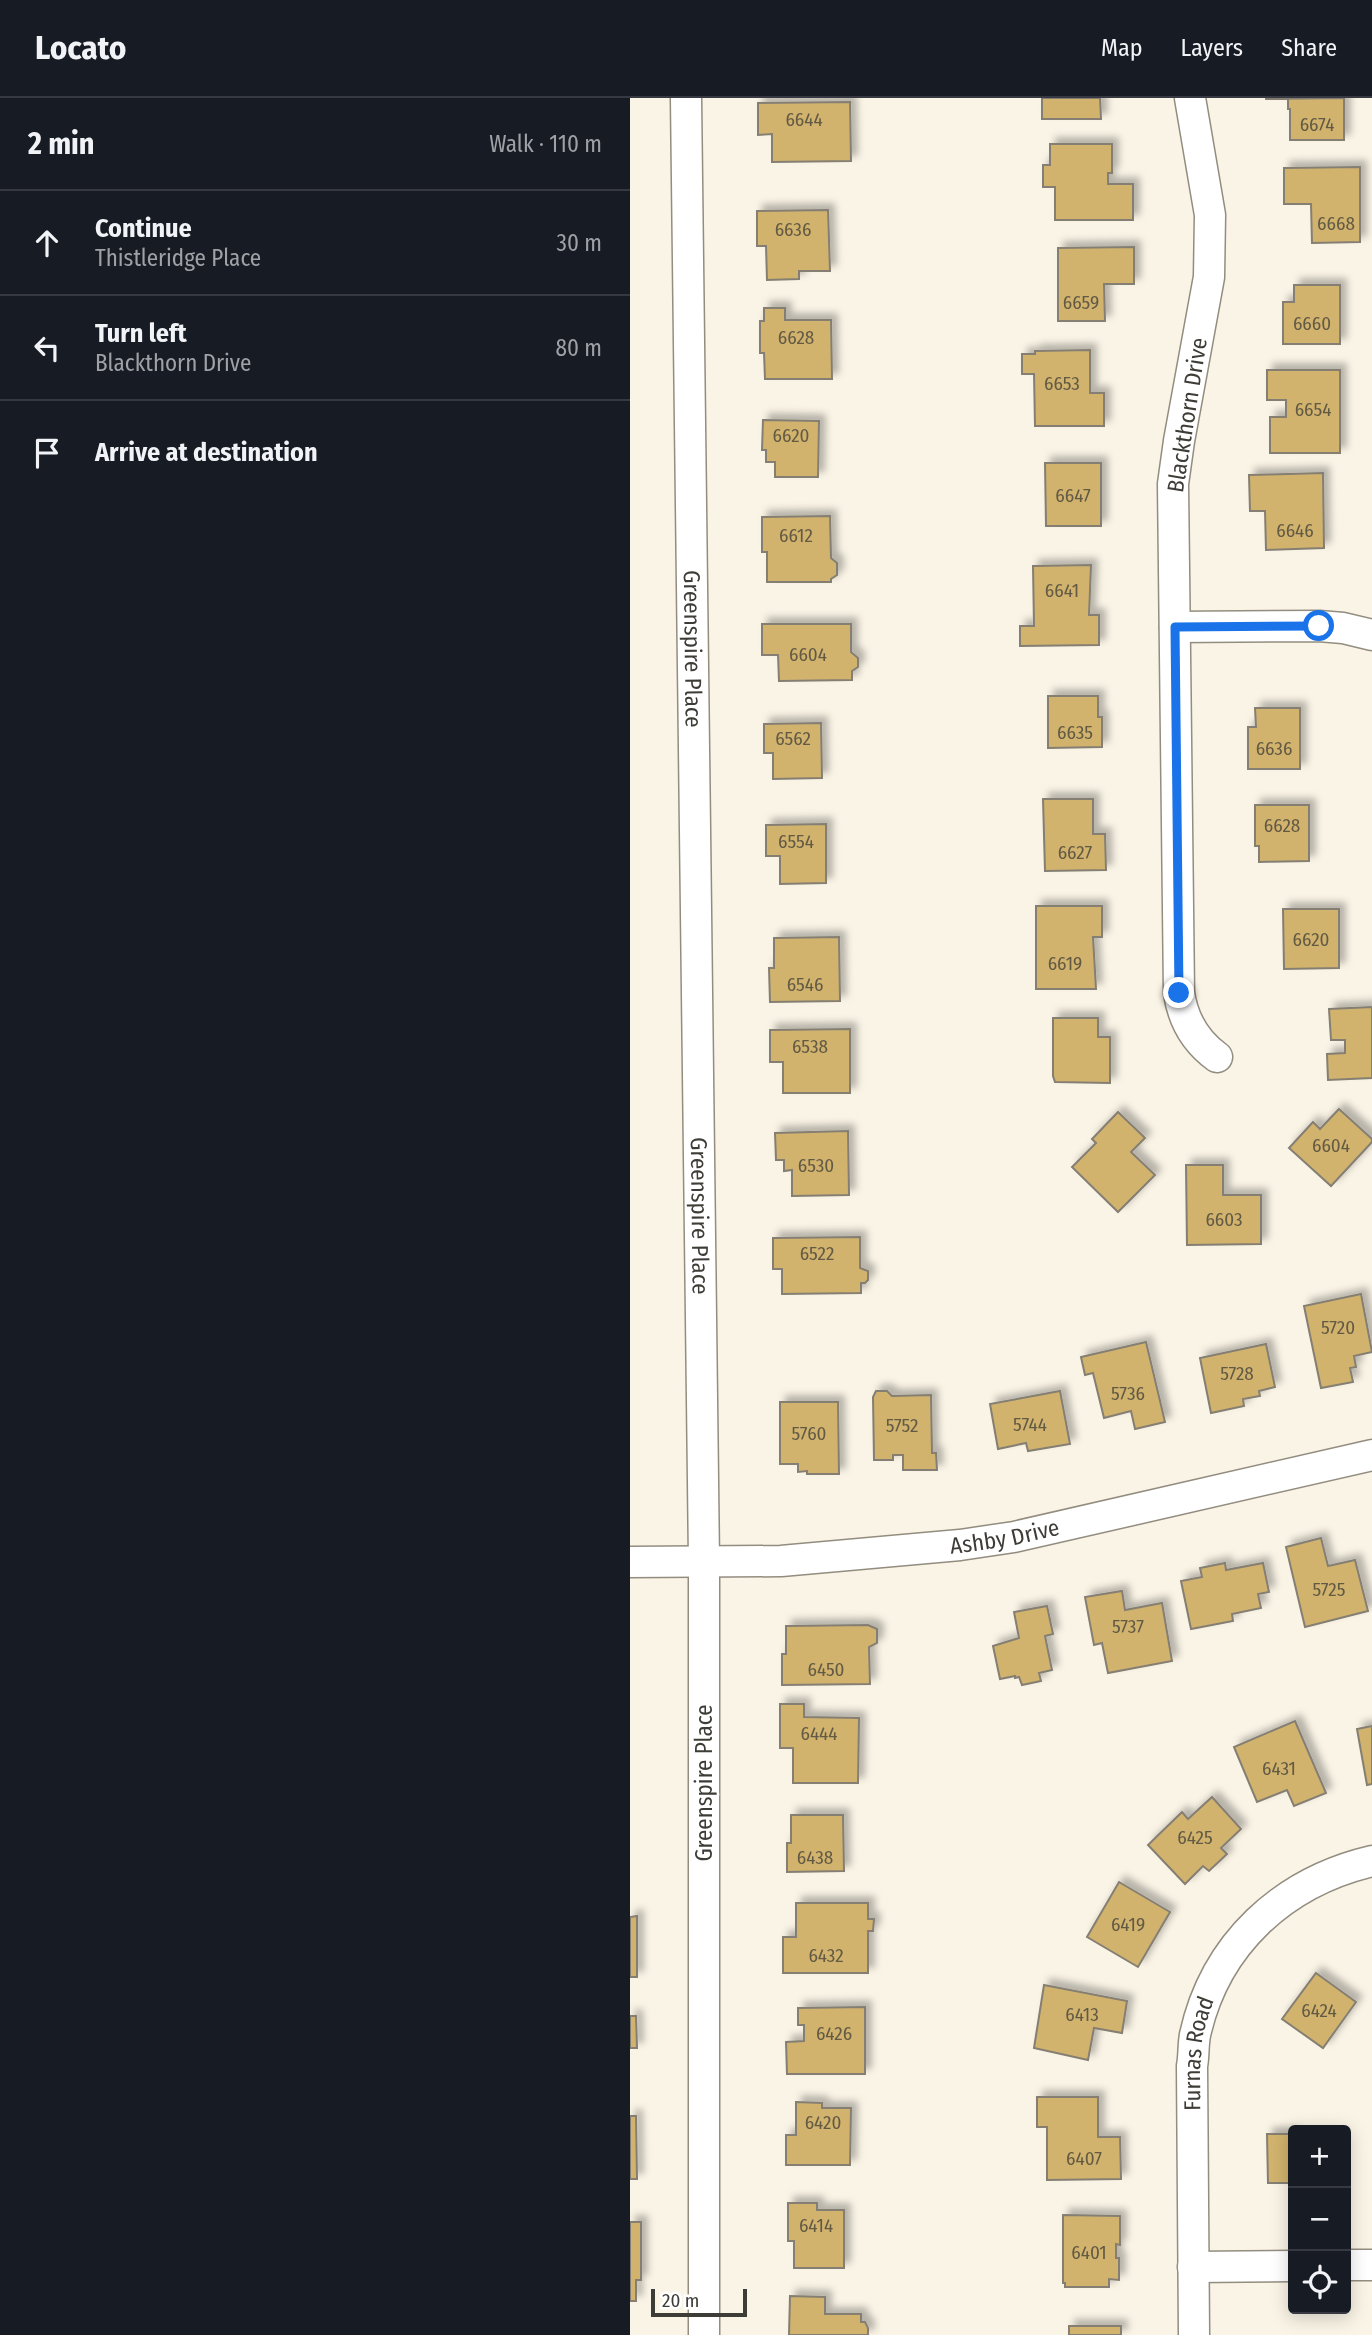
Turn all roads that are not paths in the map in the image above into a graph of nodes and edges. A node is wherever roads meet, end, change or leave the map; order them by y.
1 (685, 98) edge
2 (1190, 98) edge
3 (1175, 627) junction
4 (1372, 635) edge
5 (1217, 1057) dead end
6 (1372, 1455) edge
7 (630, 1562) edge
8 (704, 1562) junction
9 (1372, 1861) edge
10 (1351, 2265) edge
11 (1372, 2265) edge
12 (1288, 2266) edge
13 (1193, 2267) junction
14 (704, 2335) edge
15 (1194, 2335) edge

1 - 8 street, Greenspire Place
2 - 3 street, Blackthorn Drive
3 - 4 street
3 - 5 street, Blackthorn Drive
6 - 8 street, Ashby Drive
7 - 8 street, Ashby Drive
8 - 14 street, Greenspire Place
9 - 13 street, Furnas Road
10 - 11 street
12 - 13 street
13 - 15 street, Furnas Road

